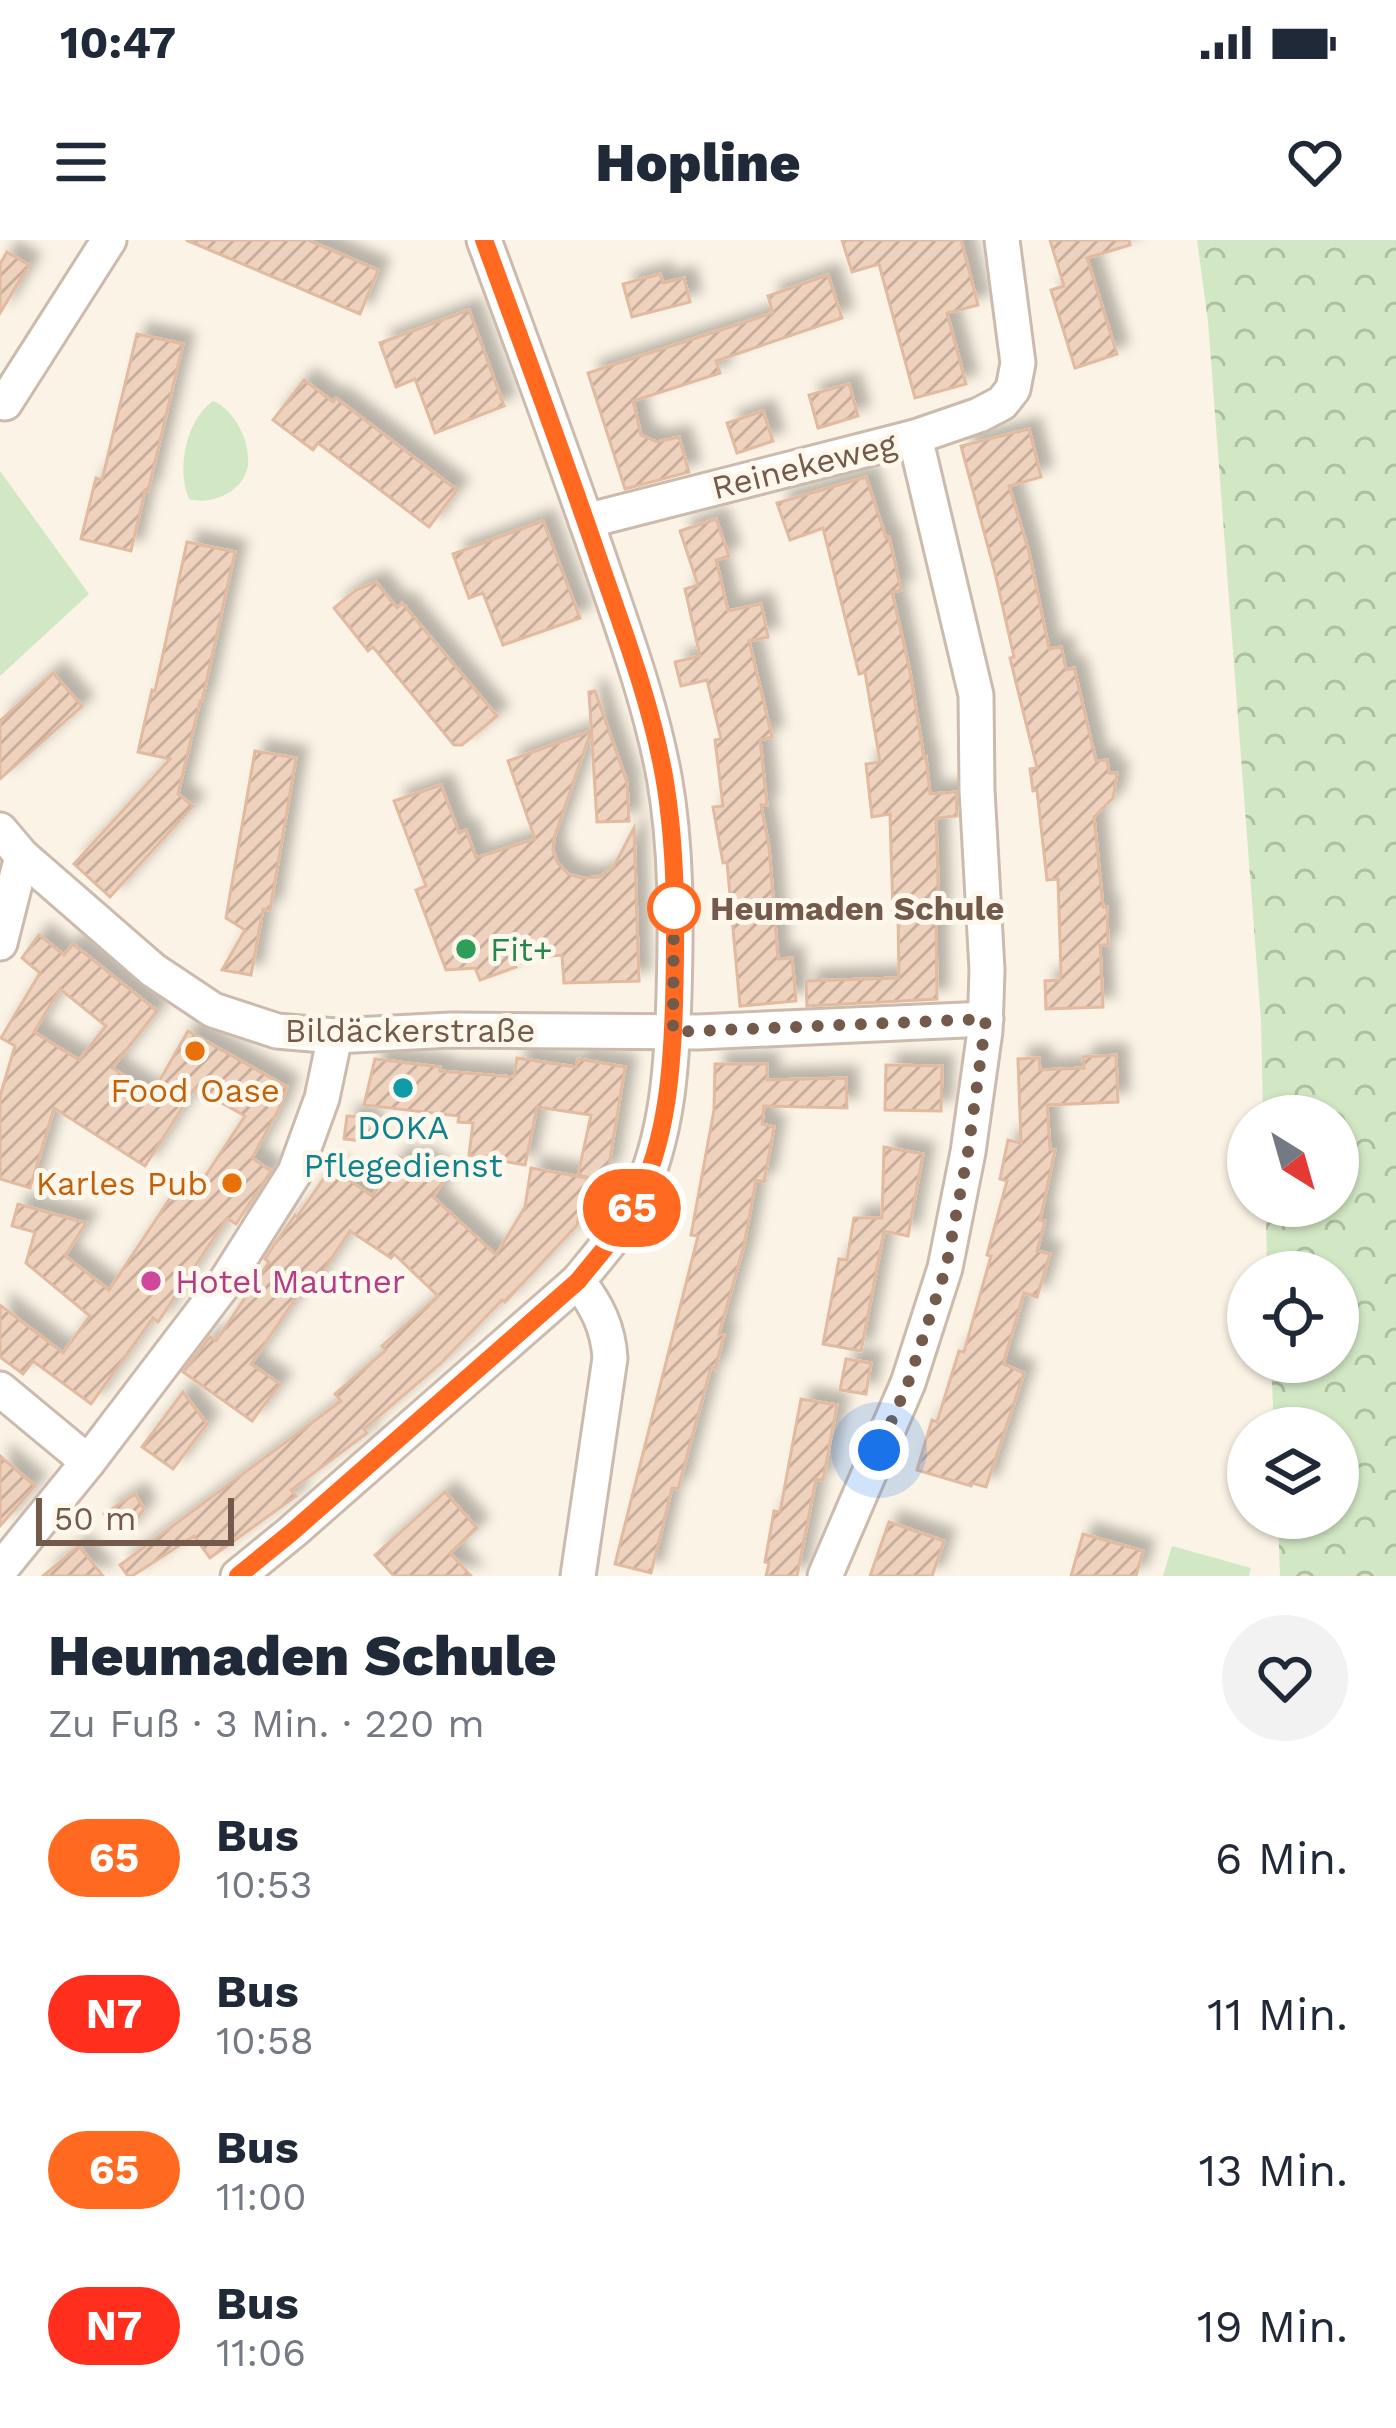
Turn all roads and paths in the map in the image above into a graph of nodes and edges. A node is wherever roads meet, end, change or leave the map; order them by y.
1 (109, 240) edge
2 (484, 240) edge
3 (1002, 240) edge
4 (5, 403) dead end
5 (915, 437) junction
6 (586, 521) junction
7 (0, 830) edge
8 (22, 856) junction
9 (0, 943) edge
10 (986, 1019) junction
11 (673, 1032) junction
12 (335, 1036) junction
13 (578, 1281) junction
14 (0, 1389) edge
15 (88, 1462) junction
16 (0, 1570) edge
17 (238, 1576) edge
18 (578, 1576) edge
19 (825, 1576) edge

1 - 4 street
2 - 6 street
3 - 5 street, Reinekeweg
5 - 6 street, Reinekeweg
5 - 10 street
6 - 11 street
7 - 8 street, Bildäckerstraße
8 - 9 street
8 - 12 street, Bildäckerstraße
10 - 11 street, Bildäckerstraße
10 - 19 street
11 - 12 street, Bildäckerstraße
11 - 13 street
12 - 15 street
13 - 17 street
13 - 18 street
14 - 15 street
15 - 16 street

